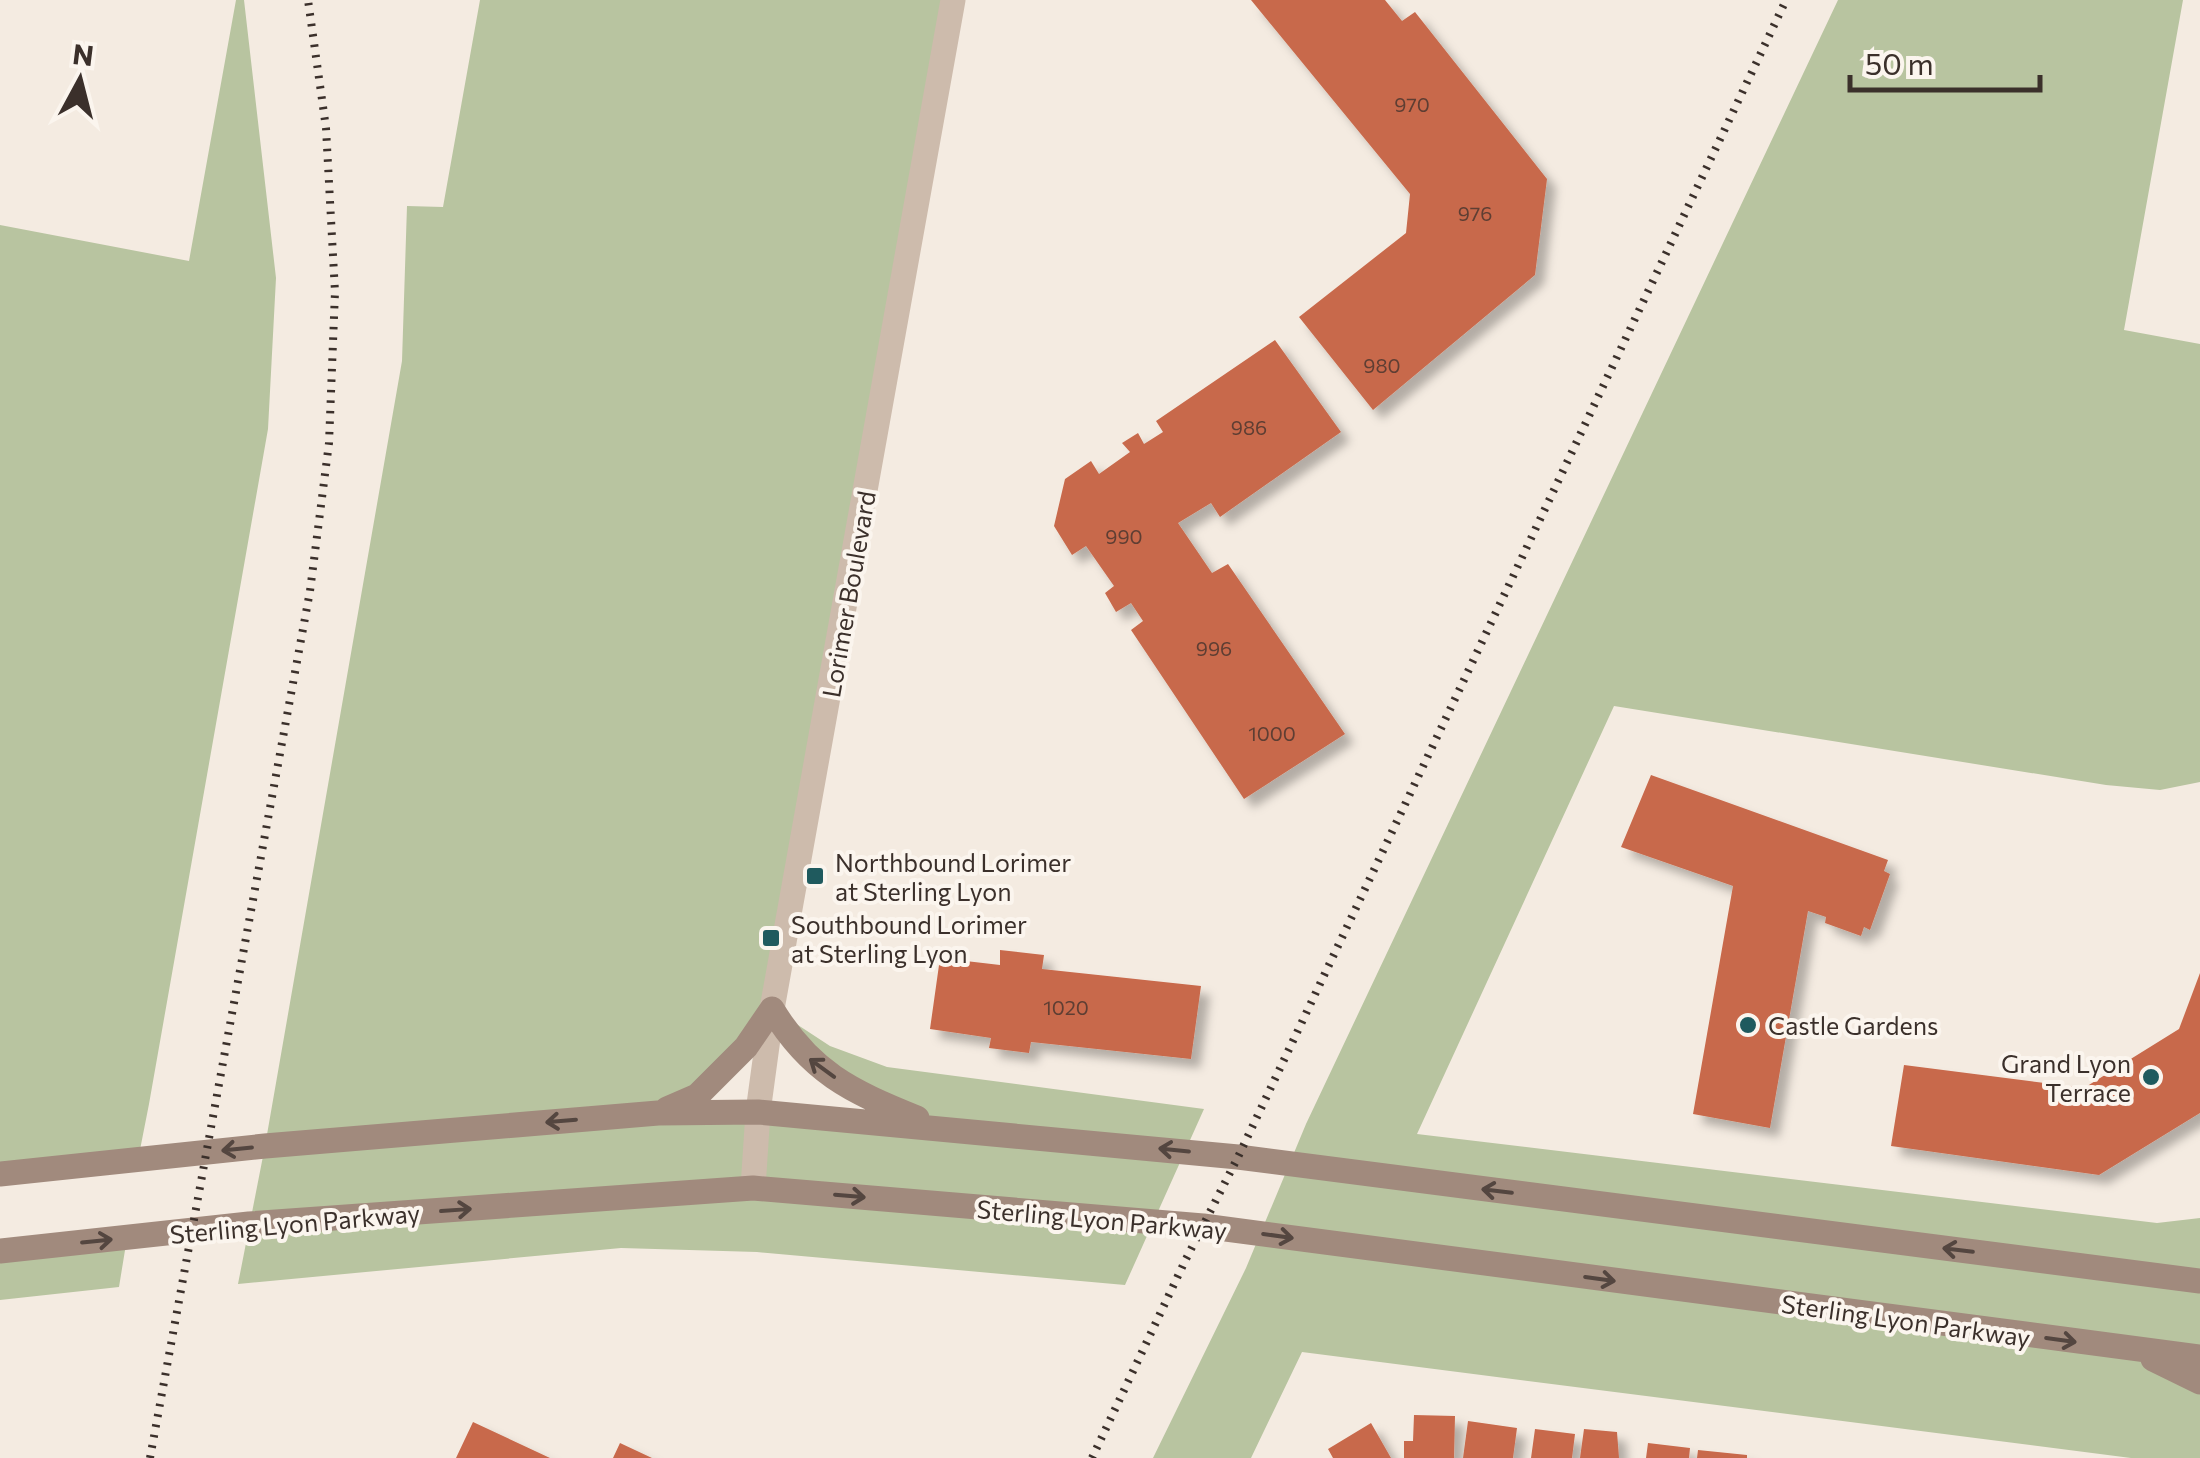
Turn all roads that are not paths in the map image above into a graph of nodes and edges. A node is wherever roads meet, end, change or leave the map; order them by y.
1 (954, 0) edge
2 (772, 1008) junction
3 (758, 1112) junction
4 (658, 1113) junction
5 (940, 1127) junction
6 (0, 1174) edge
7 (753, 1188) junction
8 (0, 1251) edge
9 (2198, 1280) edge
10 (2135, 1350) junction
11 (2200, 1358) edge
12 (2200, 1382) edge

1 - 2 street, Lorimer Boulevard
2 - 3 street, Lorimer Boulevard
2 - 4 main road
5 -> 2 main road
3 - 4 main road
3 - 5 main road
3 - 7 street, Lorimer Boulevard
4 -> 6 main road
9 -> 5 main road
8 -> 7 main road, Sterling Lyon Parkway
7 -> 10 main road, Sterling Lyon Parkway
10 - 11 main road, Sterling Lyon Parkway
10 - 12 main road

